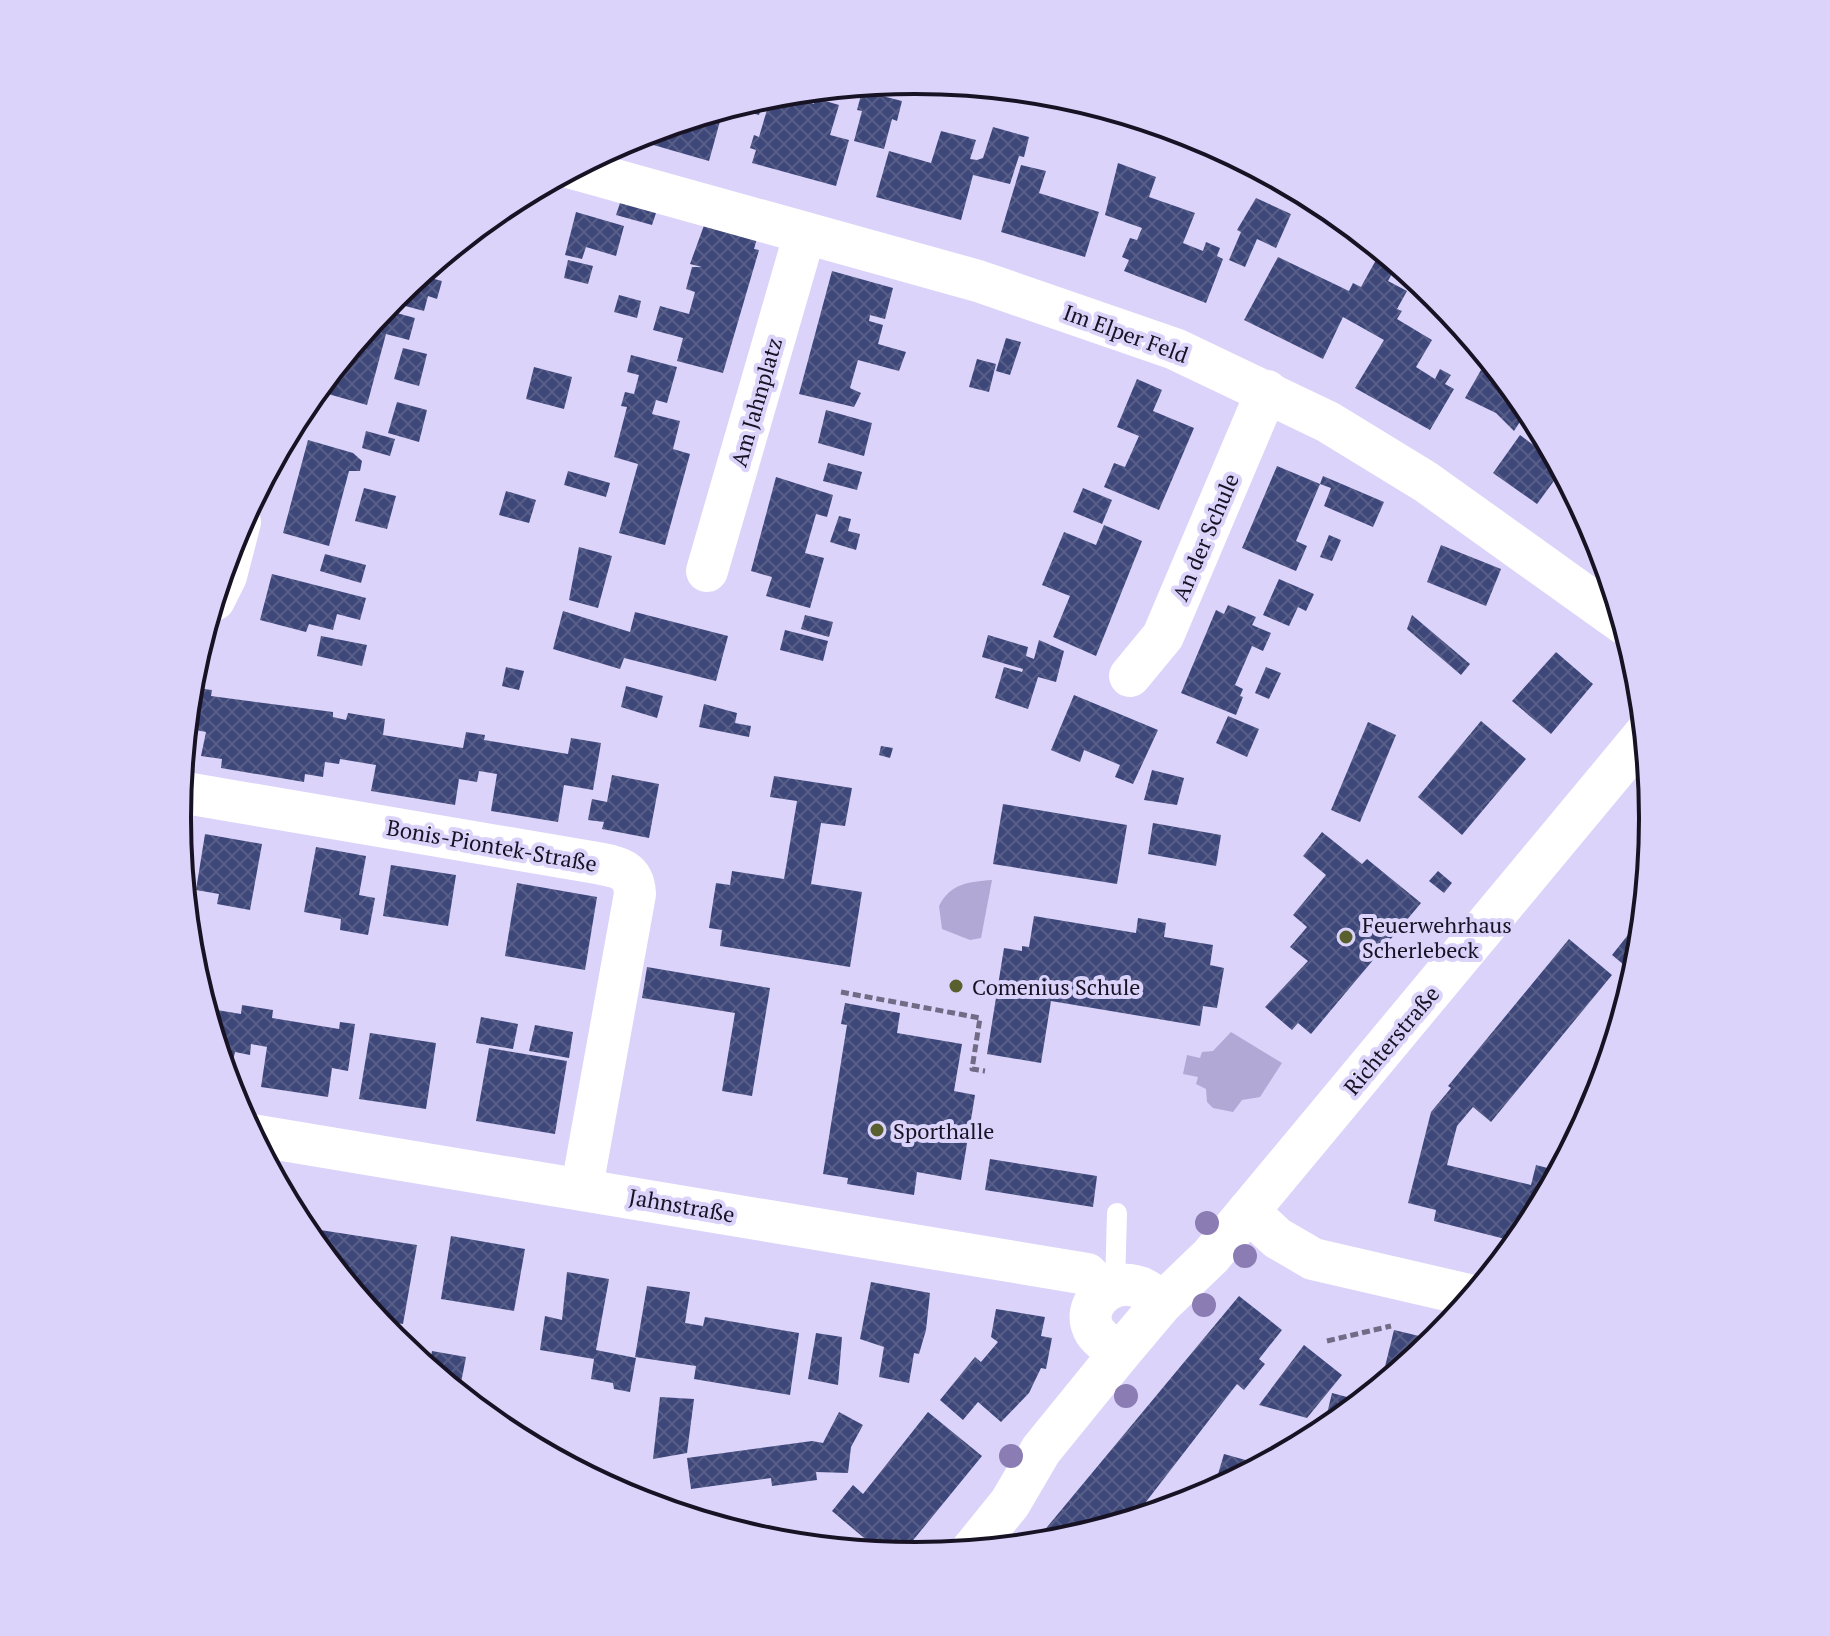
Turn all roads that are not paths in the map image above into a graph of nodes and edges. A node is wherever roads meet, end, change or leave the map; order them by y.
1 (588, 173) edge
2 (805, 233) junction
3 (1267, 391) junction
4 (707, 571) dead end
5 (1609, 613) edge
6 (1130, 676) dead end
7 (1635, 746) edge
8 (192, 794) edge
9 (266, 1137) edge
10 (582, 1187) junction
11 (1248, 1211) junction
12 (1117, 1213) dead end
13 (1110, 1288) junction
14 (1461, 1293) edge
15 (1162, 1303) junction
16 (1119, 1354) junction
17 (981, 1538) edge

1 - 2 street, Im Elper Feld
2 - 3 street, Im Elper Feld
2 - 4 street, Am Jahnplatz
3 - 5 street, Im Elper Feld
3 - 6 street, An der Schule
7 - 11 street, Richterstraße
8 - 10 street, Bonis-Piontek-Straße
9 - 10 street, Jahnstraße
10 - 13 street, Jahnstraße
11 - 14 street
11 - 15 street, Richterstraße
12 - 13 lane
13 - 15 street
13 - 16 street
15 - 16 street, Richterstraße
16 - 17 street, Richterstraße

